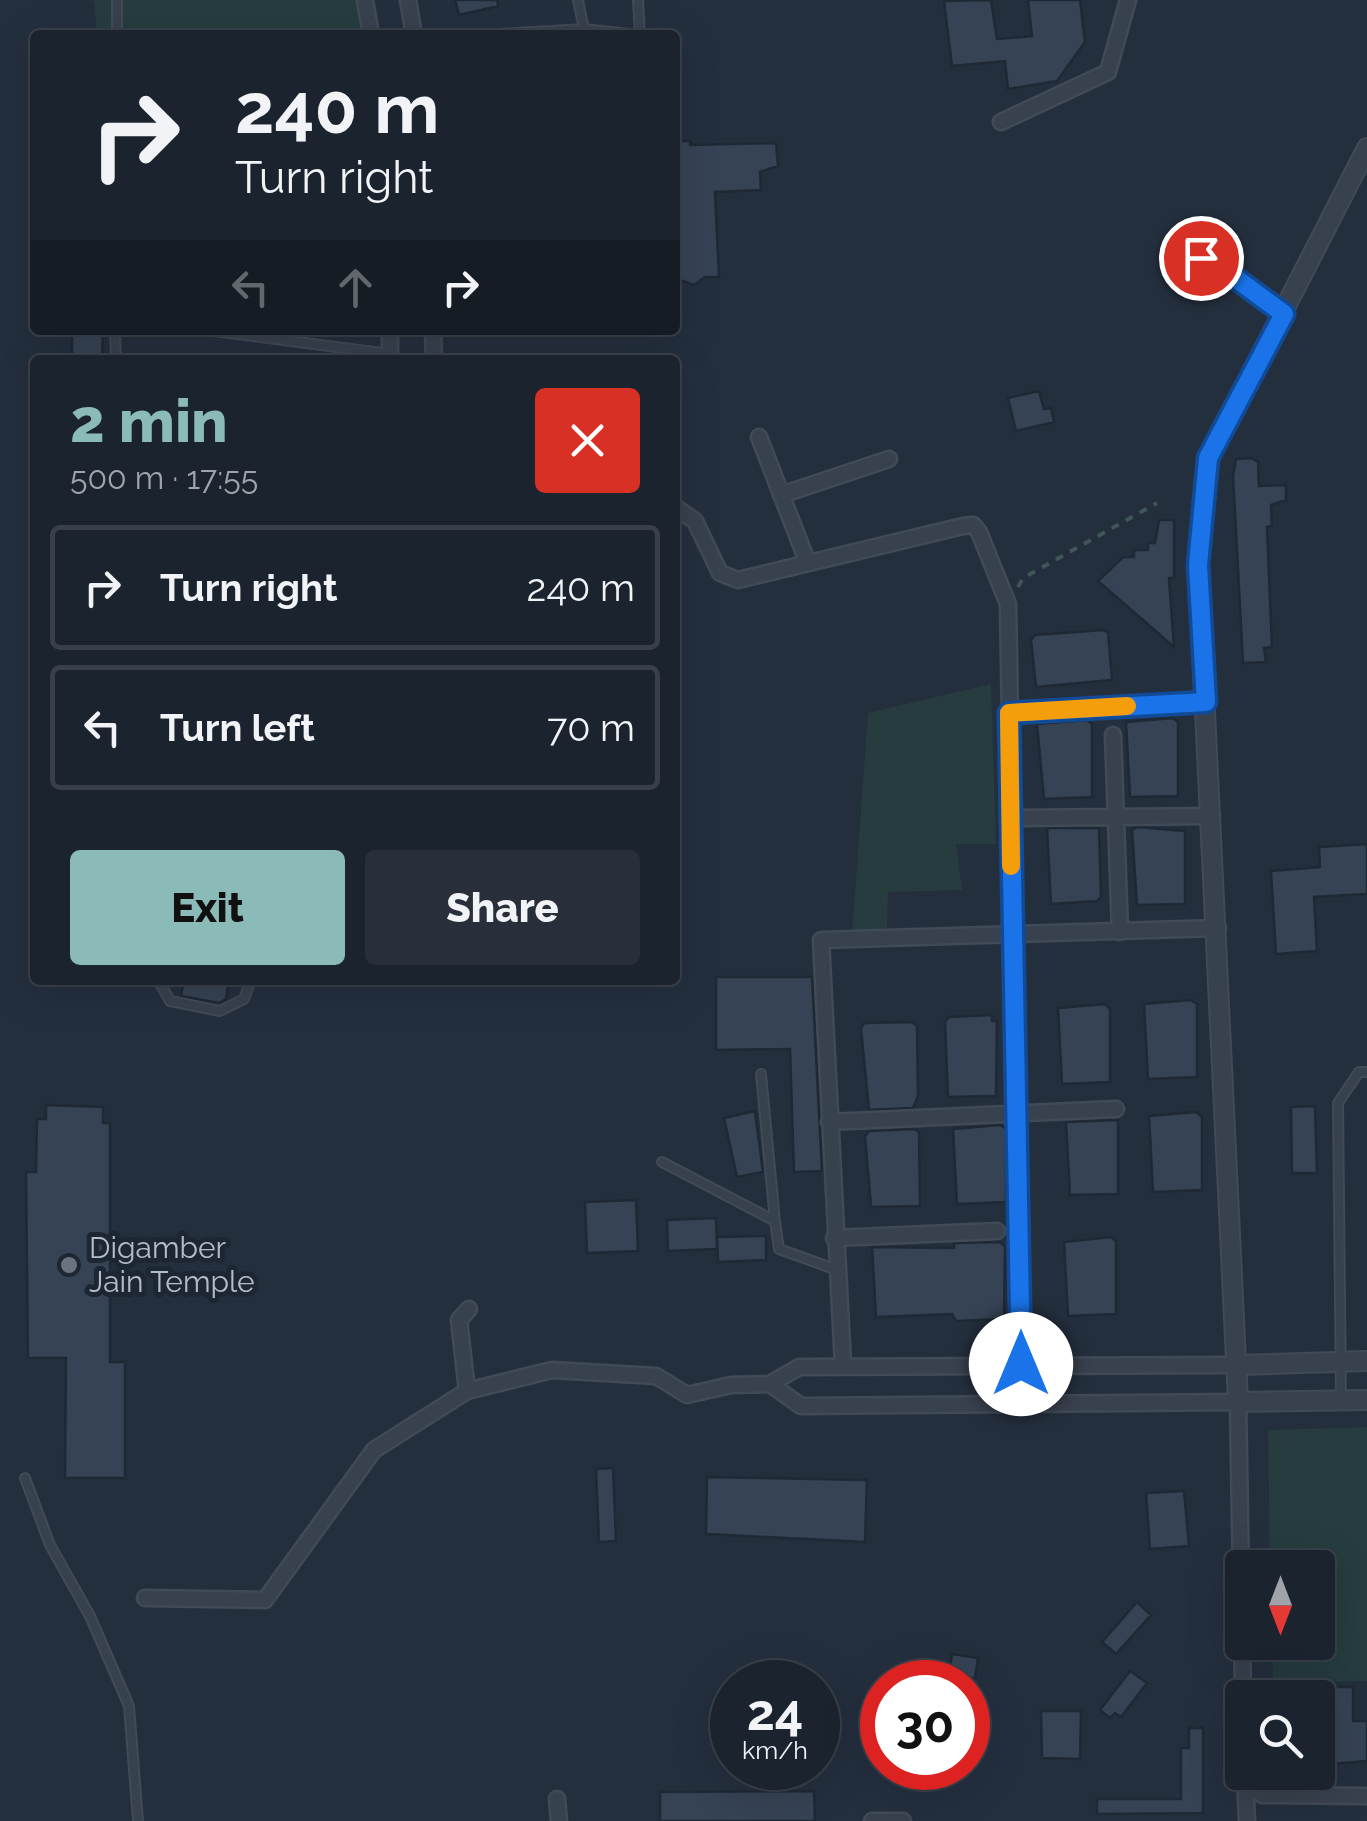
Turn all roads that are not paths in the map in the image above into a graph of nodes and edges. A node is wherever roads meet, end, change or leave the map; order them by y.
1 (117, 0) edge
2 (364, 0) edge
3 (408, 0) edge
4 (578, 0) edge
5 (638, 0) edge
6 (1128, 0) edge
7 (584, 29) junction
8 (116, 30) edge
9 (370, 30) edge
10 (413, 30) edge
11 (567, 30) edge
12 (593, 30) edge
13 (640, 30) edge
14 (1000, 122) dead end
15 (1367, 148) edge
16 (1172, 243) dead end
17 (1284, 314) junction
18 (240, 335) edge
19 (376, 355) edge
20 (758, 437) dead end
21 (889, 459) dead end
22 (781, 494) junction
23 (680, 511) edge
24 (806, 561) junction
25 (1206, 702) junction
26 (1009, 713) junction
27 (1113, 735) dead end
28 (1212, 816) junction
29 (1115, 817) junction
30 (1011, 818) junction
31 (1218, 928) junction
32 (1120, 932) junction
33 (1012, 937) junction
34 (161, 985) edge
35 (249, 985) edge
36 (1367, 1072) edge
37 (761, 1074) dead end
38 (1116, 1109) dead end
39 (1017, 1113) junction
40 (829, 1122) junction
41 (662, 1162) dead end
42 (775, 1221) junction
43 (997, 1232) dead end
44 (834, 1238) junction
45 (837, 1270) junction
46 (469, 1309) dead end
47 (1367, 1361) edge
48 (1340, 1362) junction
49 (1021, 1364) junction
50 (844, 1365) junction
51 (1238, 1365) junction
52 (770, 1384) junction
53 (466, 1391) junction
54 (1341, 1400) junction
55 (1367, 1400) edge
56 (1238, 1402) junction
57 (25, 1478) dead end
58 (144, 1598) dead end
59 (1244, 1680) edge
60 (1246, 1790) edge
61 (1258, 1790) edge
62 (1367, 1796) edge
63 (557, 1799) dead end
64 (138, 1821) edge
65 (559, 1821) edge
66 (872, 1821) edge
67 (903, 1821) edge
68 (1247, 1821) edge

1 - 8 lane
2 - 9 street
3 - 10 street
4 - 7 lane
5 - 13 lane
6 - 14 street
7 - 11 lane
7 - 12 lane
15 - 17 street
16 - 17 street
17 - 25 street
18 - 19 lane
20 - 22 street
21 - 22 street
22 - 24 street
23 - 24 street
24 - 26 street
25 - 26 street
25 - 28 street
26 - 30 street
27 - 29 street
28 - 29 street
28 - 31 street
29 - 30 street
29 - 32 street
30 - 33 street
31 - 32 street
31 - 51 street
32 - 33 street
33 - 39 street
33 - 40 street
34 - 35 lane
36 - 48 lane
37 - 42 lane
38 - 39 street
39 - 40 street
39 - 49 street
40 - 44 street
41 - 42 lane
42 - 45 lane
43 - 44 street
44 - 45 street
45 - 50 street
46 - 53 street
47 - 48 street
48 - 51 street
48 - 54 lane
49 - 50 street
49 - 51 street
50 - 52 street
51 - 56 street
52 - 53 street
52 - 56 street
53 - 58 street
54 - 55 street
54 - 56 street
56 - 59 street
57 - 64 lane
60 - 68 street
61 - 62 street
63 - 65 street
66 - 67 street

